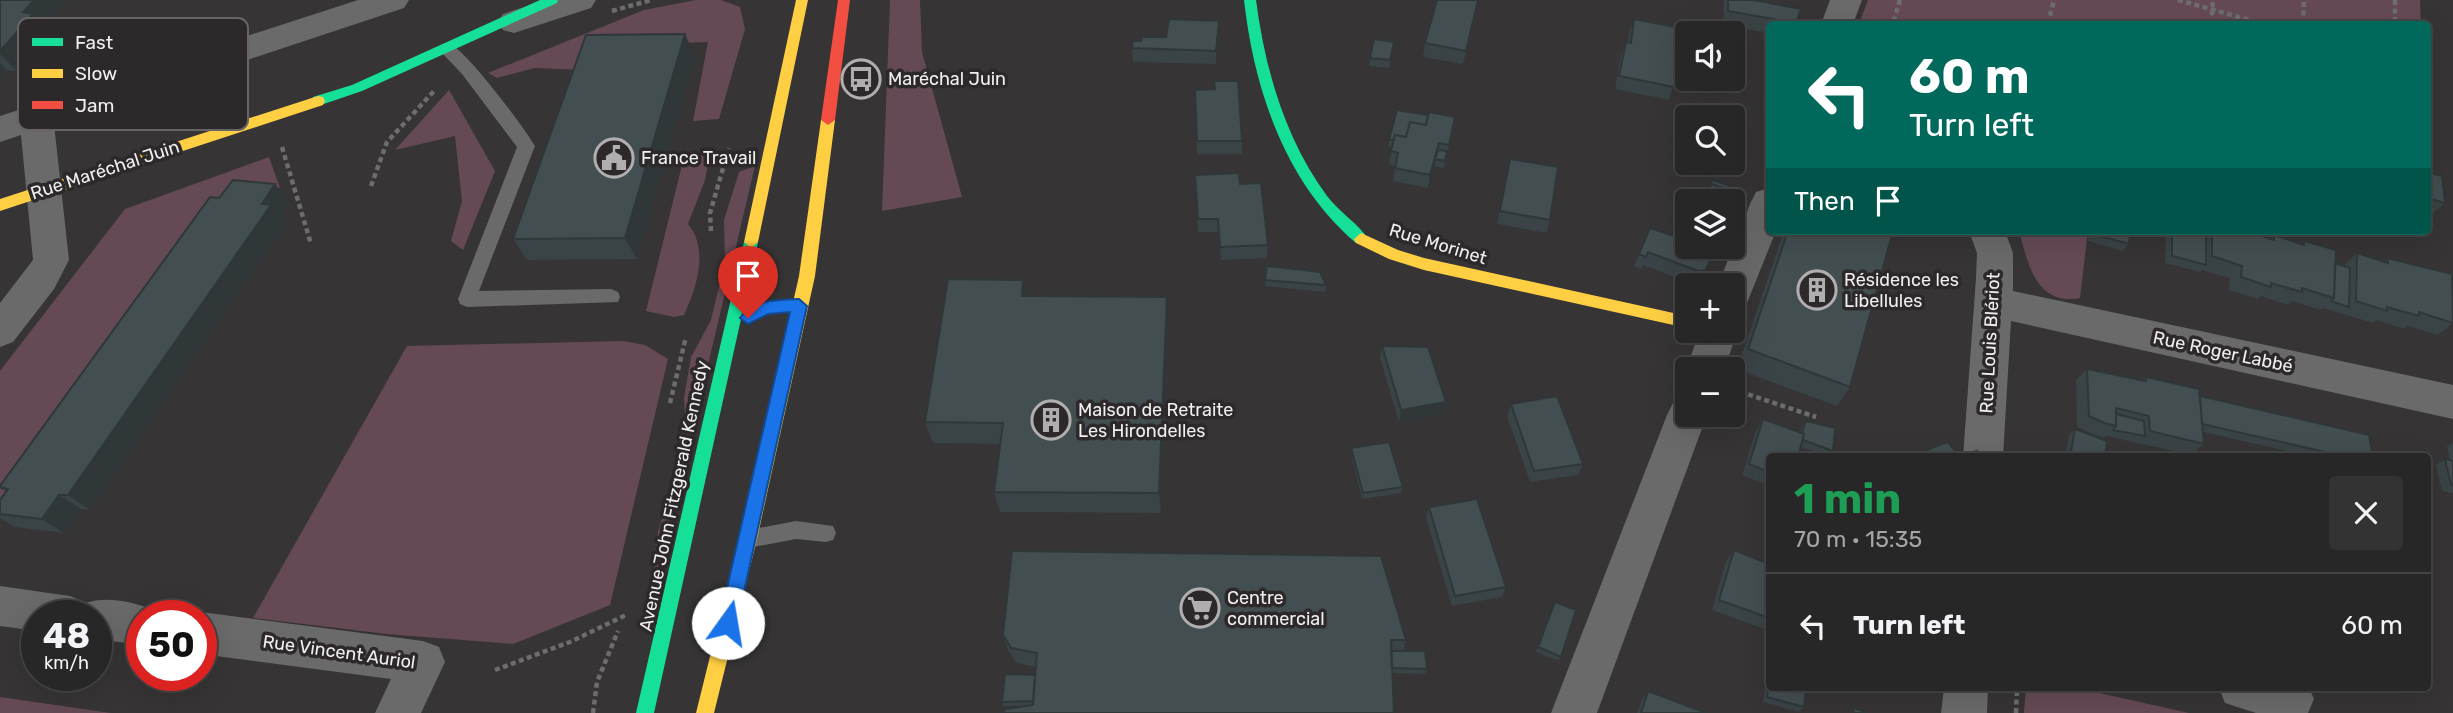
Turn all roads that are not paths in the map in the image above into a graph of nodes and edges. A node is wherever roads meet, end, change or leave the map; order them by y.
1 (393, 0) edge
2 (552, 0) edge
3 (580, 0) edge
4 (802, 0) edge
5 (844, 0) edge
6 (1250, 0) edge
7 (1846, 0) edge
8 (1838, 21) edge
9 (485, 31) junction
10 (248, 47) edge
11 (447, 48) junction
12 (18, 122) edge
13 (248, 123) edge
14 (0, 129) edge
15 (38, 130) edge
16 (227, 130) edge
17 (44, 189) junction
18 (0, 205) edge
19 (1766, 210) edge
20 (1988, 235) edge
21 (1741, 273) edge
22 (611, 297) dead end
23 (1994, 302) junction
24 (754, 314) dead end
25 (1675, 319) edge
26 (731, 328) junction
27 (0, 331) edge
28 (2453, 402) edge
29 (711, 415) junction
30 (1682, 427) edge
31 (1983, 453) edge
32 (708, 522) dead end
33 (826, 533) dead end
34 (743, 539) junction
35 (0, 606) edge
36 (21, 609) edge
37 (217, 635) edge
38 (1966, 691) edge
39 (2255, 691) edge
40 (2291, 699) dead end
41 (398, 713) edge
42 (645, 713) edge
43 (705, 713) edge
44 (1574, 713) edge
45 (1964, 713) edge

1 - 10 street
2 - 9 main road, Rue Maréchal Juin
3 - 9 street, Rue Maréchal Juin
4 - 26 main road, Avenue John Fitzgerald Kennedy
5 - 34 main road
6 - 25 main road, Rue Morinet
7 - 8 street
9 - 11 main road, Rue Maréchal Juin
11 - 13 main road, Rue Maréchal Juin
11 - 22 lane
12 - 14 street
15 - 17 street
16 - 17 main road, Rue Maréchal Juin
17 - 18 main road, Rue Maréchal Juin
17 - 27 street
19 - 21 street
20 - 23 street, Rue Louis Blériot
23 - 28 street, Rue Roger Labbé
23 - 31 street, Rue Louis Blériot
24 - 26 main road
26 - 29 main road, Avenue John Fitzgerald Kennedy
29 - 32 main road
29 - 42 main road, Avenue John Fitzgerald Kennedy
30 - 44 street
33 - 34 lane
34 - 43 main road
35 - 36 street
37 - 41 street, Rue Vincent Auriol
38 - 45 street
39 - 40 street

